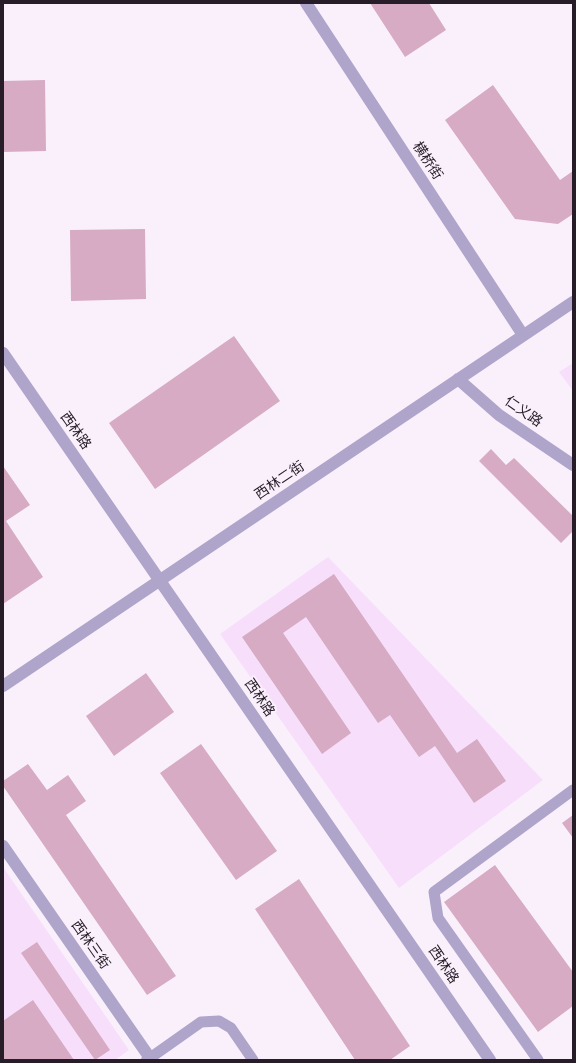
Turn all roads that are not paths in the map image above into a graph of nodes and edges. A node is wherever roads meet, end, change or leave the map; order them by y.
1 (306, 3) edge
2 (573, 302) edge
3 (523, 335) junction
4 (3, 354) edge
5 (458, 379) junction
6 (573, 465) edge
7 (160, 580) junction
8 (3, 686) edge
9 (573, 790) edge
10 (3, 846) edge
11 (149, 1059) edge
12 (253, 1060) edge
13 (490, 1060) edge
14 (538, 1060) edge

1 - 3 street, 横桥街
2 - 3 street, 西林二街
3 - 5 street, 西林二街
4 - 7 street, 西林路
5 - 6 street, 仁义路
5 - 7 street, 西林二街
7 - 8 street, 西林二街
7 - 13 street, 西林路
9 - 14 lane
10 - 11 street, 西林三街
11 - 12 lane

